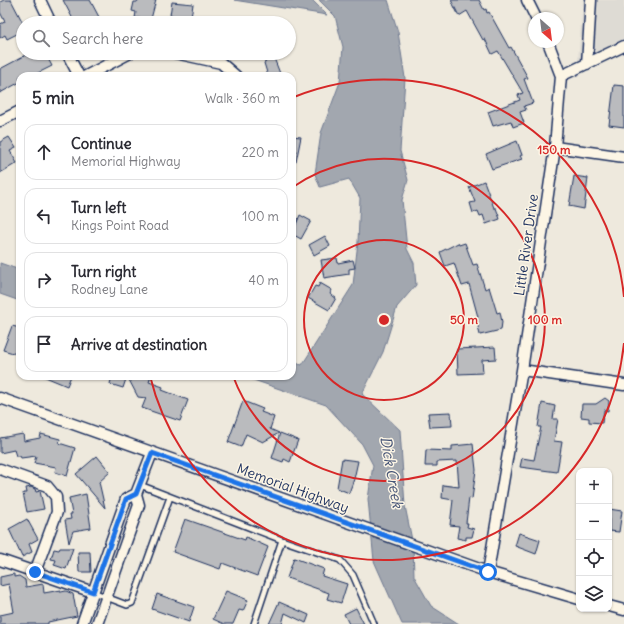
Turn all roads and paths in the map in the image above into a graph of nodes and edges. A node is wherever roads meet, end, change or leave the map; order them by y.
1 (40, 0) edge
2 (527, 0) edge
3 (591, 0) edge
4 (533, 12) edge
5 (48, 16) edge
6 (624, 46) edge
7 (550, 48) edge
8 (71, 60) edge
9 (117, 60) edge
10 (207, 60) edge
11 (587, 64) junction
12 (77, 72) edge
13 (94, 72) edge
14 (231, 72) edge
15 (561, 76) junction
16 (16, 112) edge
17 (0, 121) edge
18 (555, 147) junction
19 (624, 158) edge
20 (522, 370) junction
21 (624, 385) edge
22 (0, 398) edge
23 (152, 453) junction
24 (0, 469) edge
25 (138, 490) junction
26 (170, 497) junction
27 (282, 540) junction
28 (0, 560) edge
29 (35, 572) junction
30 (488, 572) junction
31 (93, 592) junction
32 (107, 597) junction
33 (576, 598) edge
34 (612, 607) edge
35 (624, 610) edge
36 (82, 624) edge
37 (97, 624) edge
38 (254, 624) edge
39 (374, 624) edge

1 - 5 street
2 - 4 street
3 - 11 street
6 - 11 street
7 - 15 street, Little River Drive
8 - 12 street
9 - 13 street
10 - 14 street
11 - 15 street
15 - 18 street, Little River Drive
16 - 17 street
18 - 19 street
18 - 20 street, Little River Drive
20 - 21 street
20 - 30 street, Little River Drive
22 - 23 street, Memorial Highway
23 - 25 street
23 - 30 street, Memorial Highway
24 - 29 street
25 - 26 lane
25 - 31 street
25 - 32 street
26 - 27 lane
26 - 32 lane
27 - 38 lane
27 - 39 lane
28 - 29 street
29 - 31 street
30 - 33 street, Memorial Highway
31 - 32 lane
31 - 36 street
32 - 37 street
34 - 35 street

